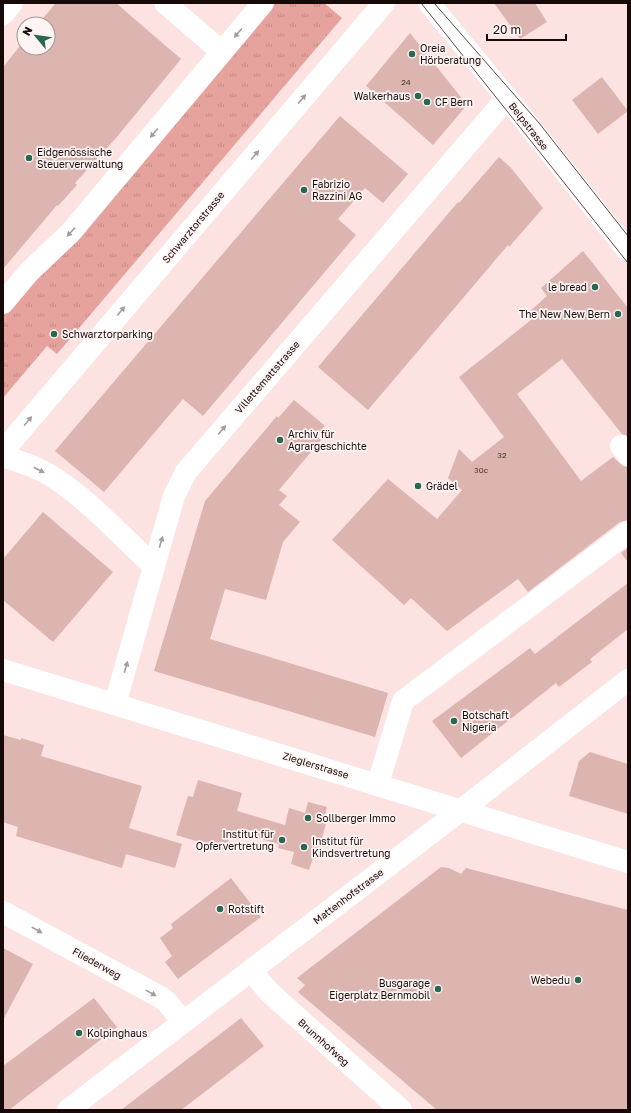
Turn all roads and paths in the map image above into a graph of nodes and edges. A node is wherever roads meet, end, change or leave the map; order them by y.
1 (12, 3) edge
2 (165, 3) edge
3 (263, 3) edge
4 (384, 3) edge
5 (428, 3) edge
6 (3, 14) edge
7 (222, 52) junction
8 (507, 98) junction
9 (628, 251) edge
10 (3, 303) edge
11 (3, 451) edge
12 (3, 456) edge
13 (628, 532) edge
14 (154, 566) junction
15 (3, 670) edge
16 (628, 680) edge
17 (115, 704) junction
18 (378, 784) junction
19 (460, 811) junction
20 (628, 862) edge
21 (3, 912) edge
22 (251, 970) junction
23 (183, 1022) junction
24 (68, 1110) edge
25 (401, 1110) edge

1 - 6 street
2 - 7 street
3 -> 7 street
11 -> 4 street, Schwarztorstrasse
5 - 8 street, Belpstrasse
7 -> 10 street
8 - 9 street, Belpstrasse
14 -> 8 street, Villettemattstrasse
12 -> 14 street
13 - 18 street
17 -> 14 street, Villettemattstrasse
15 - 17 street, Zieglerstrasse
16 - 19 street, Mattenhofstrasse
17 - 18 street, Zieglerstrasse
18 - 19 street, Zieglerstrasse
19 - 20 street, Zieglerstrasse
19 - 22 street, Mattenhofstrasse
21 -> 23 street, Fliederweg
22 - 23 street, Mattenhofstrasse
22 - 25 street, Brunnhofweg
23 - 24 street, Mattenhofstrasse

